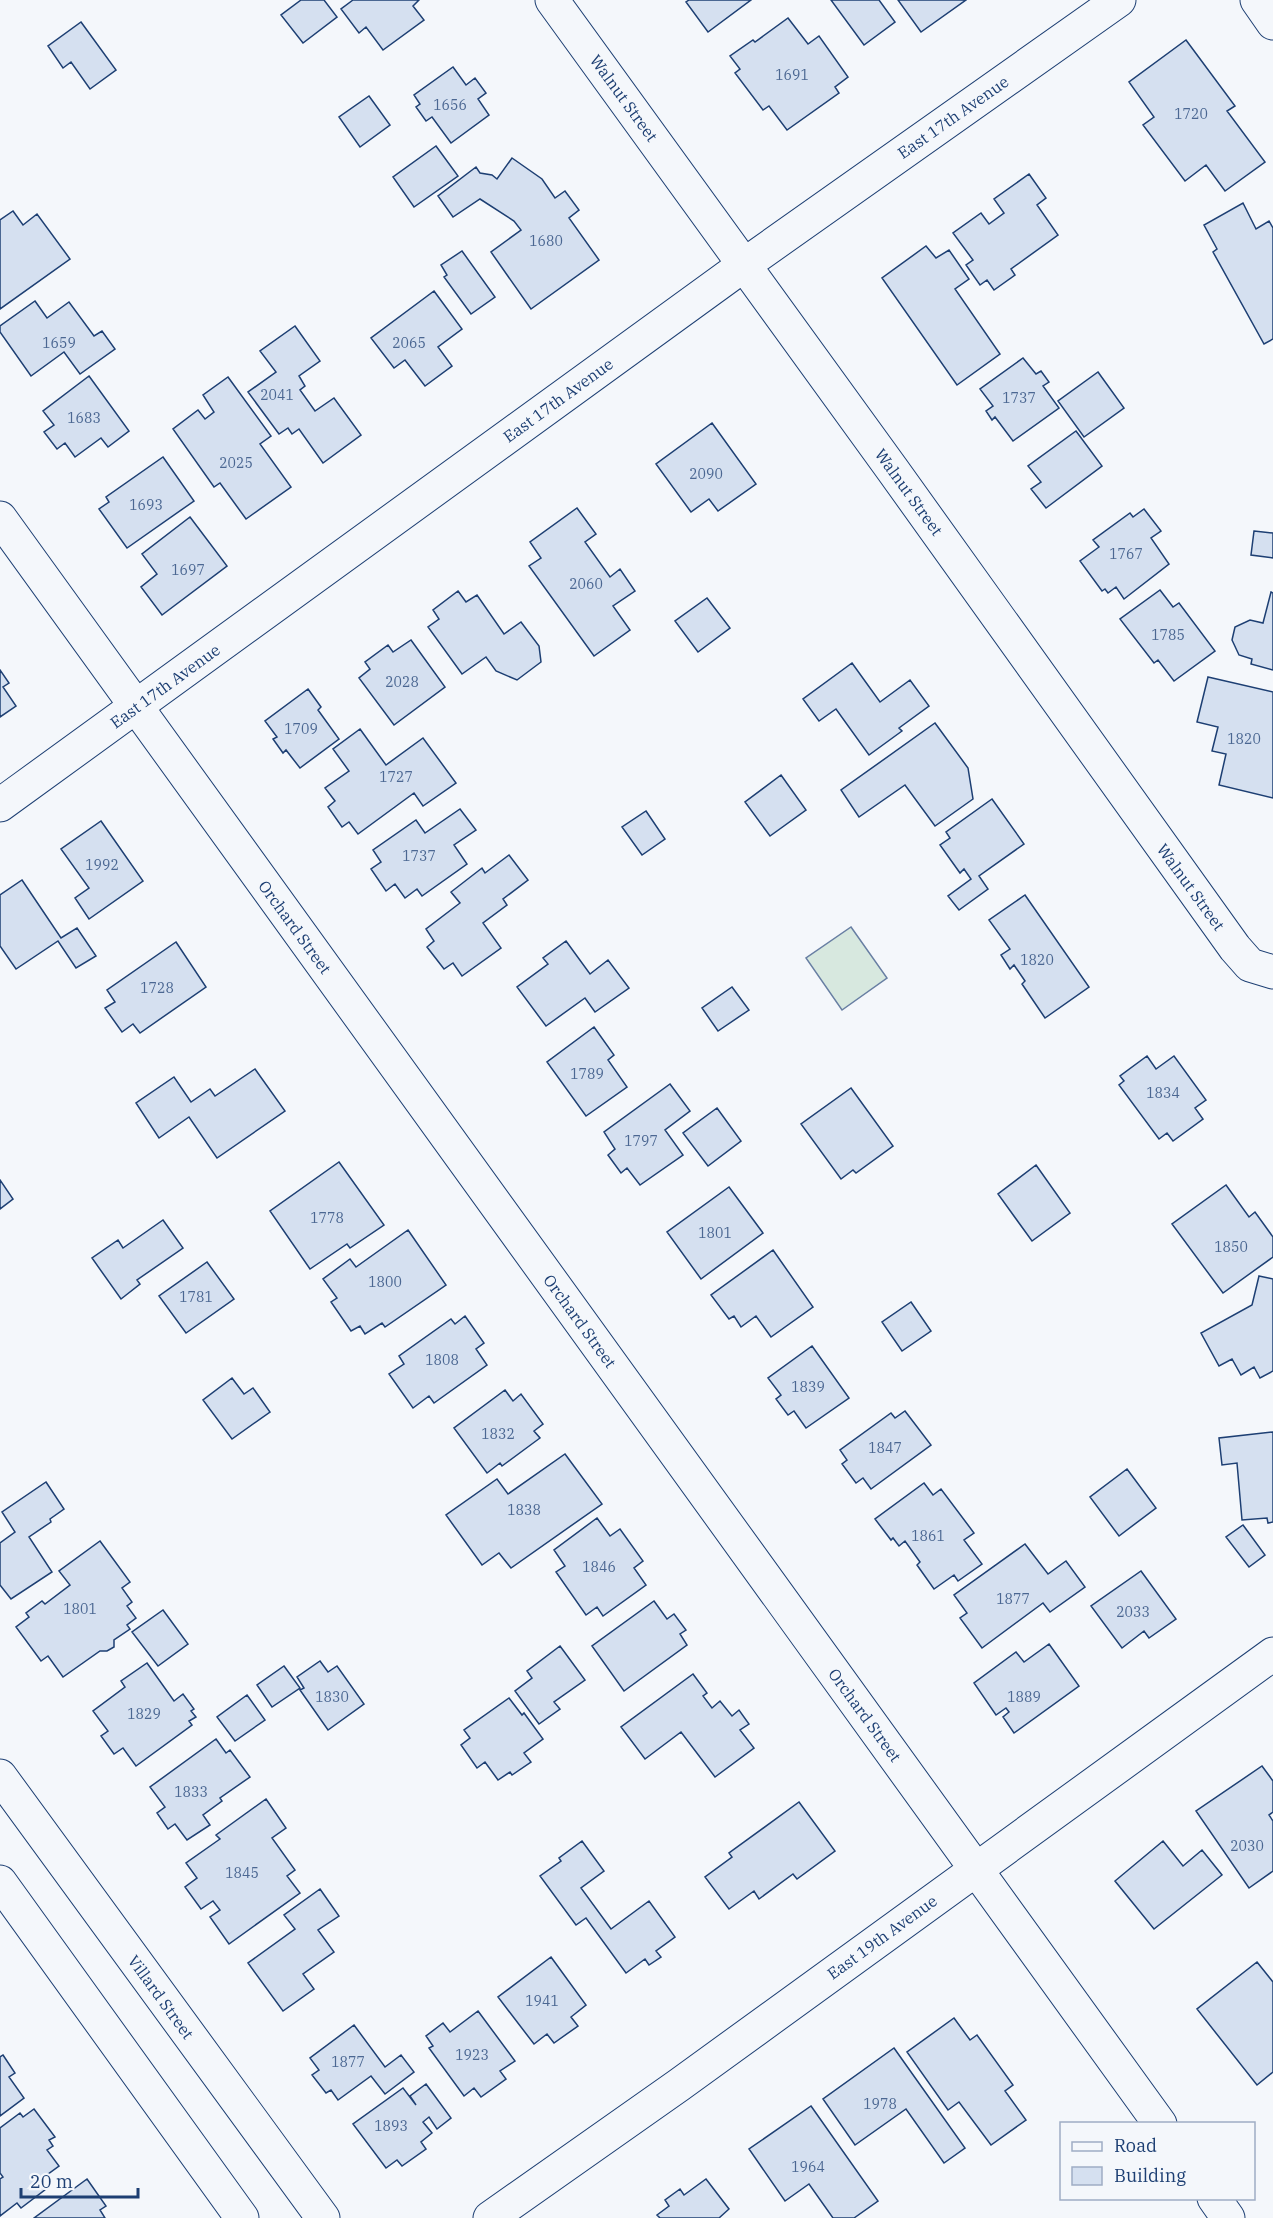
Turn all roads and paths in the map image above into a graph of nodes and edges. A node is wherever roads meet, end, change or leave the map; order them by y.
1 (552, 0) edge
2 (1119, 0) edge
3 (1257, 0) edge
4 (1273, 23) edge
5 (744, 265) junction
6 (0, 518) edge
7 (136, 706) junction
8 (0, 805) edge
9 (1273, 972) edge
10 (1273, 1654) edge
11 (0, 1776) edge
12 (976, 1869) junction
13 (0, 1882) edge
14 (1159, 2122) edge
15 (1215, 2200) edge
16 (242, 2218) edge
17 (322, 2218) edge
18 (490, 2218) edge
19 (1228, 2218) edge

1 - 5 street, Walnut Street
2 - 5 street, East 17th Avenue
3 - 4 street
5 - 7 street, East 17th Avenue
5 - 9 street, Walnut Street
6 - 7 street, Orchard Street
7 - 8 street, East 17th Avenue
7 - 12 street, Orchard Street
10 - 12 street, East 19th Avenue
11 - 17 street, Villard Street
12 - 14 street, Orchard Street
12 - 18 street, East 19th Avenue
13 - 16 street
15 - 19 street

